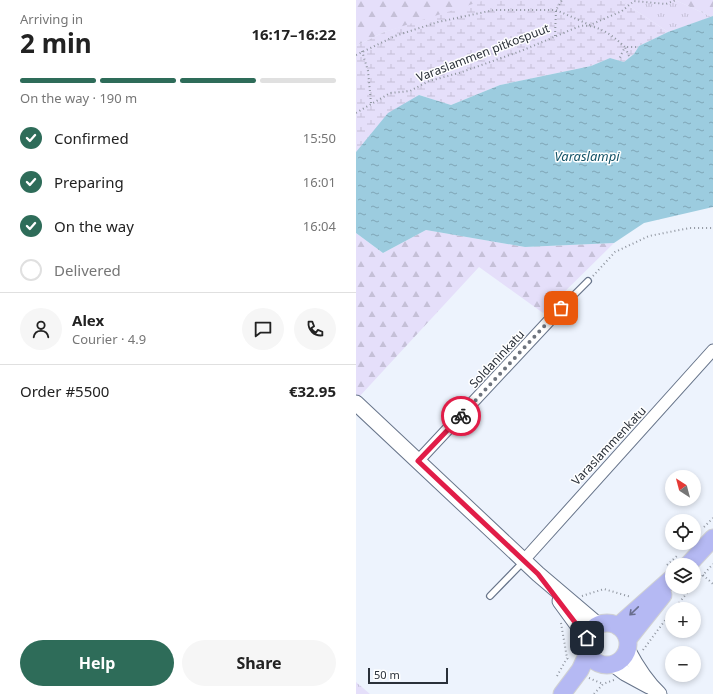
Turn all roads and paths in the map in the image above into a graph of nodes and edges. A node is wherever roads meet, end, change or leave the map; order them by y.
1 (562, 0) edge
2 (676, 0) edge
3 (635, 1) edge
4 (556, 10) junction
5 (590, 25) junction
6 (555, 36) junction
7 (637, 46) dead end
8 (625, 47) junction
9 (362, 51) junction
10 (356, 55) edge
11 (629, 56) dead end
12 (619, 59) dead end
13 (371, 103) junction
14 (356, 113) edge
15 (713, 228) edge
16 (588, 281) joint
17 (561, 308) joint
18 (713, 350) edge
19 (356, 403) edge
20 (418, 461) junction
21 (713, 538) edge
22 (685, 558) edge
23 (524, 560) junction
24 (713, 564) edge
25 (703, 575) joint
26 (665, 577) edge
27 (713, 584) edge
28 (665, 592) edge
29 (635, 593) dead end
30 (686, 594) edge
31 (490, 596) dead end
32 (680, 602) edge
33 (568, 605) junction
34 (598, 625) junction
35 (624, 638) junction
36 (588, 646) junction
37 (567, 658) dead end
38 (608, 664) junction
39 (656, 691) edge
40 (562, 694) edge
41 (571, 694) edge

1 - 4 path
2 - 3 path
3 - 5 path, Varaslammen pitkospuut
4 - 5 path
4 - 6 path
4 - 9 path
5 - 6 path, Varaslammen pitkospuut
5 - 8 path
6 - 13 path, Varaslammen pitkospuut
7 - 8 path
8 - 11 path
8 - 12 path
9 - 10 path
9 - 13 path
13 - 14 path, Varaslammen pitkospuut
15 - 16 path
16 - 17 lane
17 - 20 street, Soldaninkatu
18 - 23 street, Varaslammenkatu
19 - 20 street
20 - 23 street
21 - 22 main road
23 - 31 lane
23 - 33 street
24 - 25 path
25 - 27 path
26 -> 35 main road
28 - 35 main road
29 - 33 path
30 - 32 path
33 - 34 street
33 - 36 street
33 - 37 path
34 - 35 main road
34 - 36 main road
35 - 38 main road
35 - 39 street
36 - 38 main road
36 - 40 main road
38 - 39 street
38 - 41 main road

